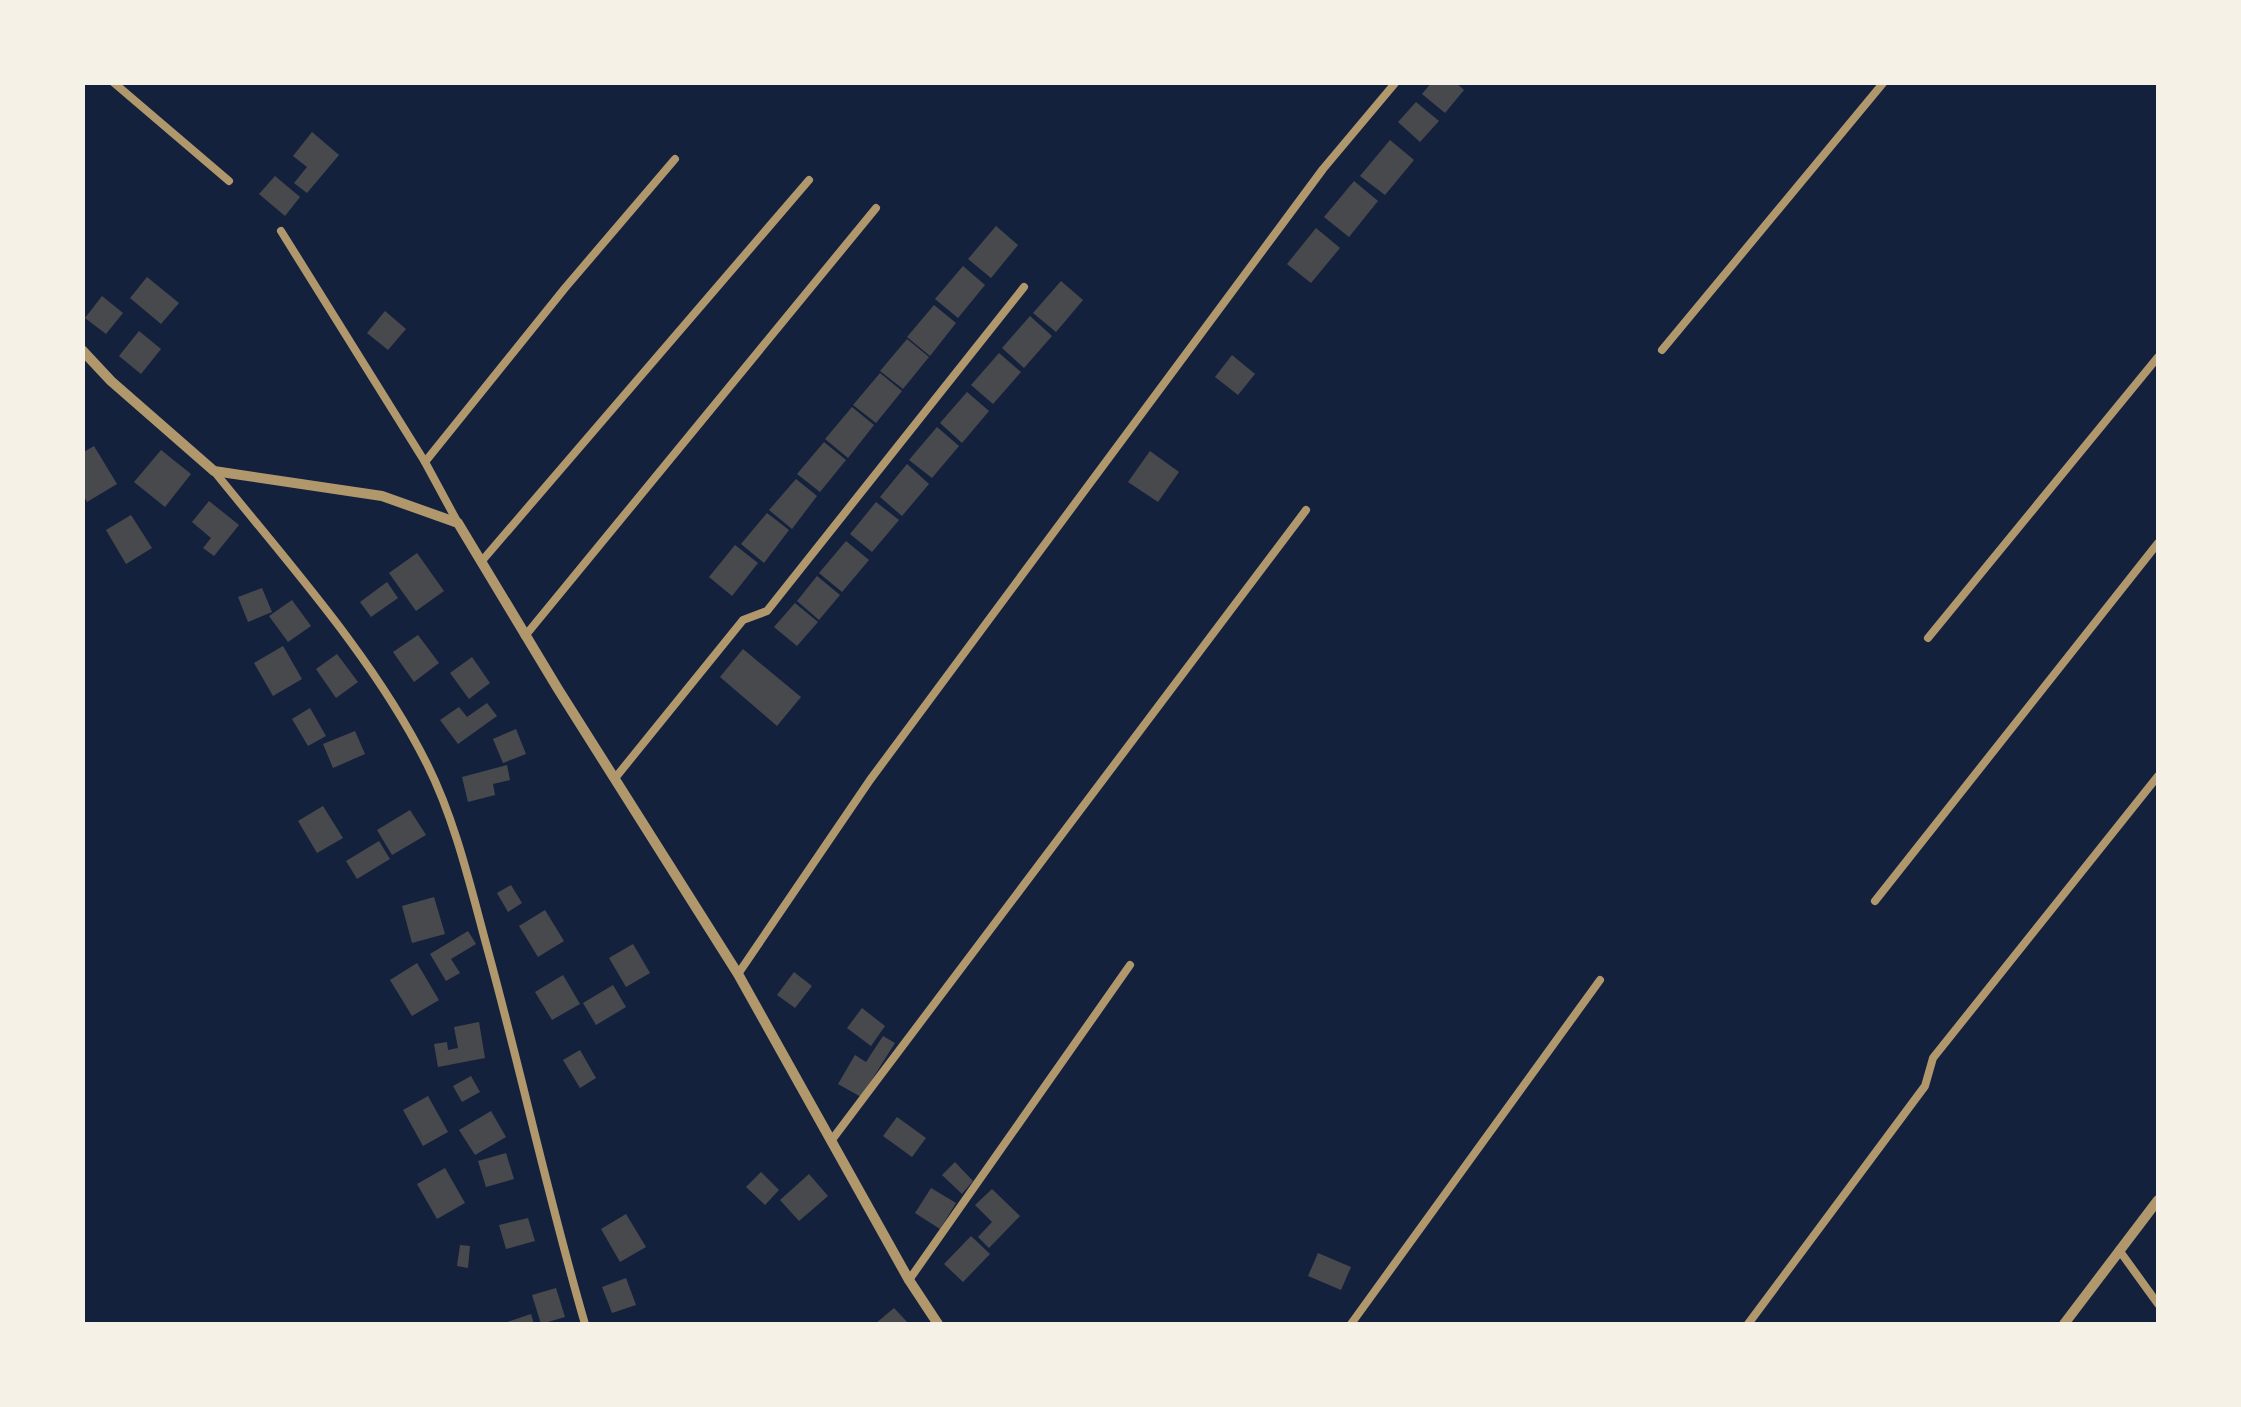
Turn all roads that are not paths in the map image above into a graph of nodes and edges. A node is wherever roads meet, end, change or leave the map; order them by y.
1 (113, 82) edge
2 (1396, 82) edge
3 (1884, 82) edge
4 (674, 159) dead end
5 (229, 180) dead end
6 (809, 180) dead end
7 (876, 208) dead end
8 (281, 231) dead end
9 (1024, 287) dead end
10 (82, 350) edge
11 (1662, 350) dead end
12 (2158, 358) edge
13 (426, 462) junction
14 (214, 471) junction
15 (1306, 510) dead end
16 (458, 523) junction
17 (2158, 543) edge
18 (481, 562) junction
19 (525, 636) junction
20 (1928, 638) dead end
21 (2158, 776) edge
22 (616, 777) junction
23 (1876, 901) dead end
24 (1130, 964) dead end
25 (738, 974) junction
26 (1600, 980) dead end
27 (831, 1141) junction
28 (2158, 1200) edge
29 (2119, 1250) junction
30 (909, 1280) junction
31 (2158, 1304) edge
32 (585, 1324) edge
33 (938, 1324) edge
34 (1351, 1324) edge
35 (1748, 1324) edge
36 (2064, 1324) edge

1 - 5 street
2 - 25 street
3 - 11 street
4 - 13 street
6 - 18 street
7 - 19 street
8 - 13 street
9 - 22 street
10 - 14 street
12 - 20 street
13 - 16 street
14 - 16 street
14 - 32 street
15 - 27 street
16 - 18 street
17 - 23 street
18 - 19 street
19 - 22 street
21 - 35 street
22 - 25 street
24 - 30 street
25 - 27 street
26 - 34 street
27 - 30 street
28 - 29 street
29 - 31 street
29 - 36 street
30 - 33 street

